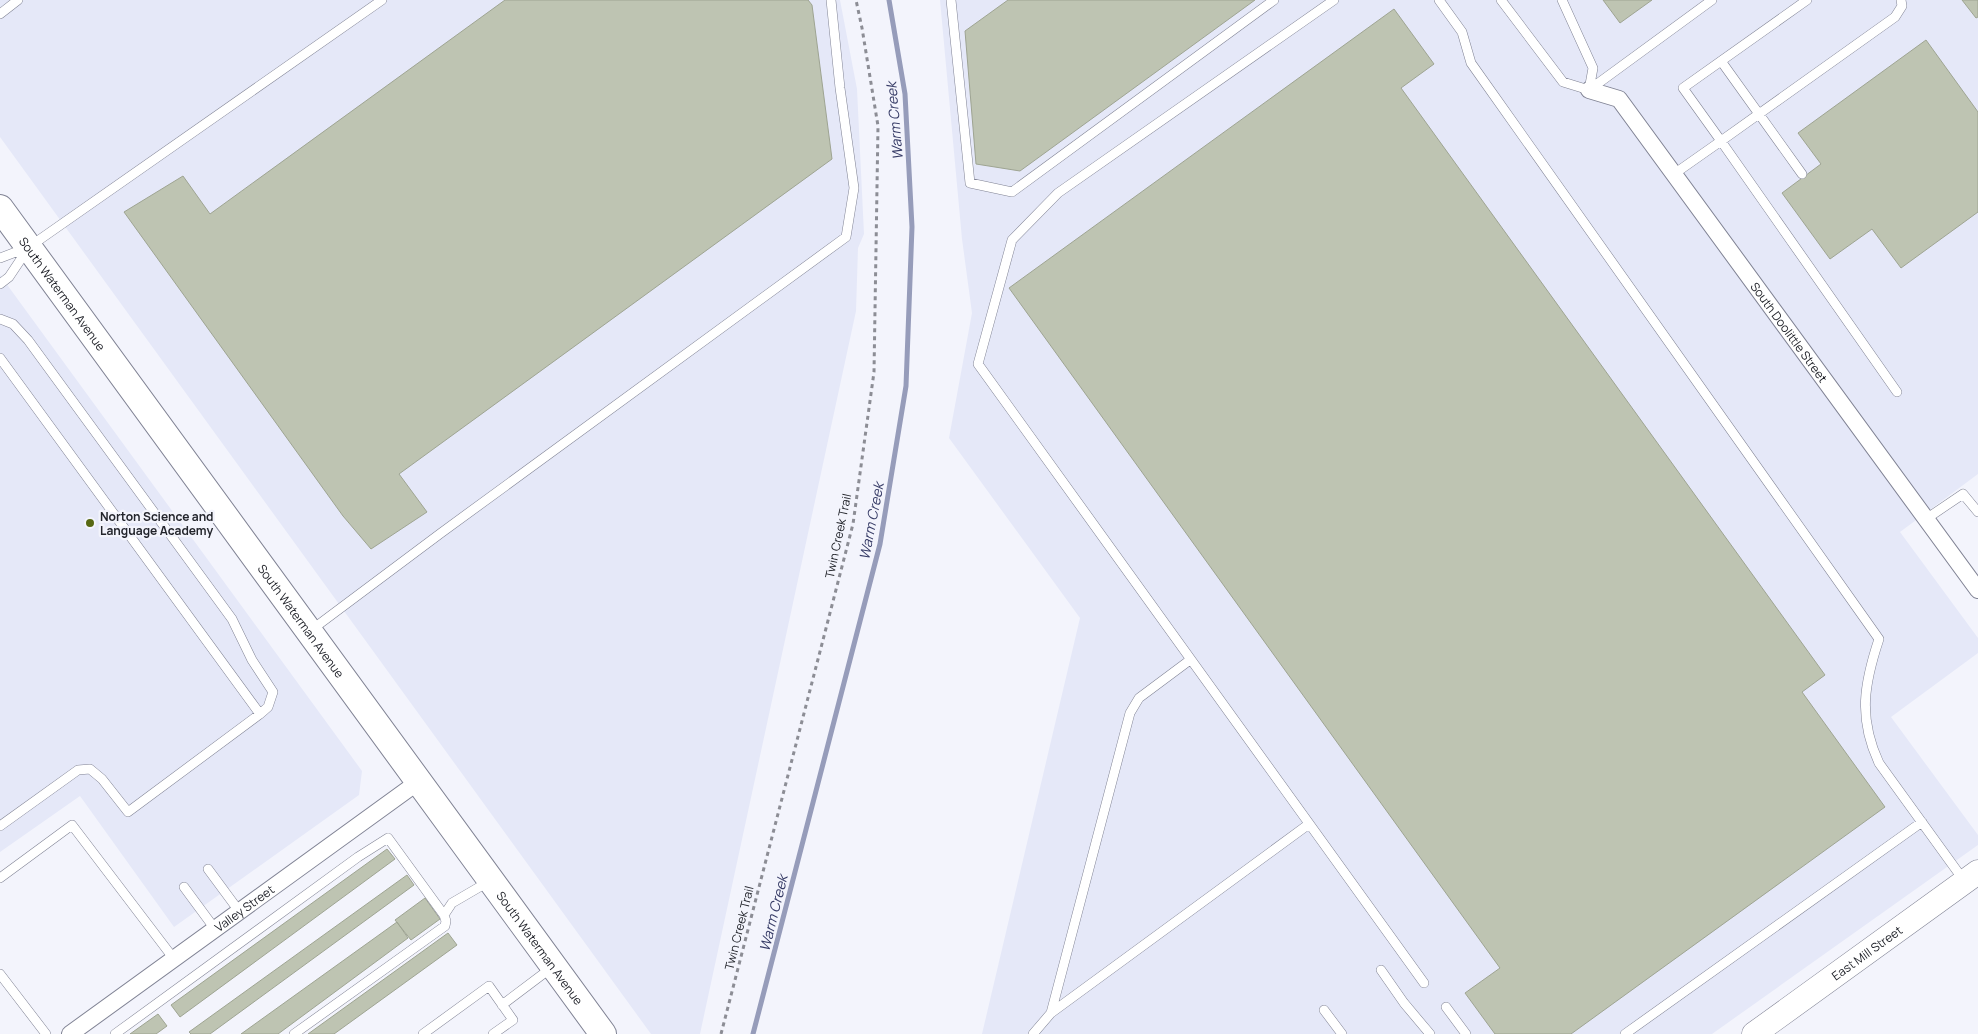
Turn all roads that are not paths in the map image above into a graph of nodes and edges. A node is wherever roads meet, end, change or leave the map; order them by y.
1 (18, 0) edge
2 (382, 0) edge
3 (831, 0) edge
4 (951, 0) edge
5 (1274, 0) edge
6 (1334, 0) edge
7 (1439, 0) edge
8 (1501, 0) edge
9 (1562, 0) edge
10 (1712, 0) edge
11 (1807, 0) edge
12 (1901, 0) edge
13 (0, 14) edge
14 (1721, 61) junction
15 (1589, 90) junction
16 (1759, 114) junction
17 (1721, 141) junction
18 (1674, 174) junction
19 (1802, 174) dead end
20 (0, 208) edge
21 (29, 248) junction
22 (0, 258) edge
23 (0, 284) edge
24 (0, 319) edge
25 (0, 358) edge
26 (1897, 392) dead end
27 (1978, 512) edge
28 (1926, 519) junction
29 (1978, 590) edge
30 (309, 632) junction
31 (1190, 660) junction
32 (260, 714) junction
33 (418, 782) junction
34 (1922, 822) junction
35 (1309, 824) junction
36 (0, 826) edge
37 (208, 869) dead end
38 (1971, 877) edge
39 (0, 878) edge
40 (490, 880) junction
41 (184, 887) dead end
42 (240, 911) junction
43 (444, 915) junction
44 (215, 929) junction
45 (174, 959) junction
46 (554, 967) junction
47 (1381, 970) dead end
48 (0, 974) edge
49 (1424, 983) dead end
50 (502, 1005) junction
51 (1446, 1007) dead end
52 (1324, 1010) dead end
53 (1051, 1013) junction
54 (46, 1034) edge
55 (70, 1034) edge
56 (115, 1034) edge
57 (294, 1034) edge
58 (424, 1034) edge
59 (494, 1034) edge
60 (603, 1034) edge
61 (1033, 1034) edge
62 (1342, 1034) edge
63 (1430, 1034) edge
64 (1466, 1034) edge
65 (1625, 1034) edge
66 (1754, 1034) edge

1 - 13 lane
2 - 21 lane
3 - 30 lane
4 - 5 lane
6 - 31 lane
7 - 34 lane
8 - 15 lane
9 - 15 lane
10 - 15 lane
11 - 14 lane
12 - 16 lane
14 - 16 lane
14 - 17 lane
15 - 18 street, South Doolittle Street
16 - 17 lane
16 - 19 lane
17 - 18 lane
17 - 26 lane
18 - 28 street, South Doolittle Street
20 - 21 main road, South Waterman Avenue
21 - 22 lane
21 - 23 lane
21 - 30 main road, South Waterman Avenue
24 - 32 lane
25 - 32 lane
27 - 28 lane
28 - 29 street, South Doolittle Street
30 - 33 main road, South Waterman Avenue
31 - 35 lane
31 - 53 lane
32 - 36 lane
33 - 40 main road, South Waterman Avenue
33 - 42 street, Valley Street
34 - 38 lane
34 - 65 lane
35 - 49 lane
35 - 53 lane
37 - 42 lane
38 - 66 main road, East Mill Street
39 - 45 lane
40 - 43 lane
40 - 46 main road, South Waterman Avenue
41 - 44 lane
42 - 44 street, Valley Street
43 - 56 lane
43 - 57 lane
44 - 45 street, Valley Street
45 - 55 street, Valley Street
46 - 50 lane
46 - 60 main road, South Waterman Avenue
47 - 63 lane
48 - 54 lane
50 - 58 lane
50 - 59 lane
51 - 64 lane
52 - 62 lane
53 - 61 lane

